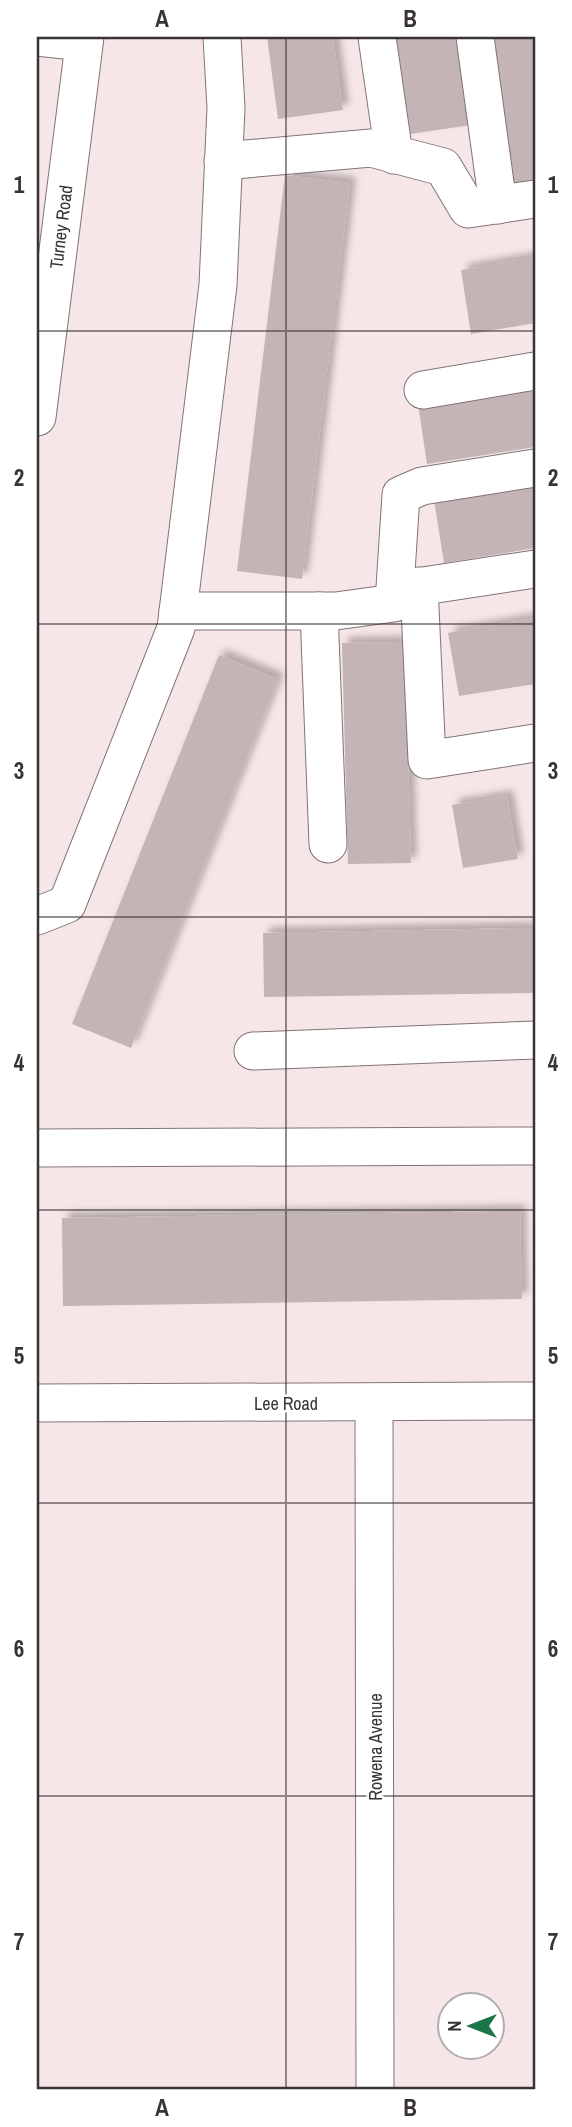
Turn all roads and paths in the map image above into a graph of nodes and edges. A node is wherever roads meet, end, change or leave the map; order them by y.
1 (37, 37) edge
2 (222, 37) edge
3 (377, 37) edge
4 (475, 37) edge
5 (85, 39) edge
6 (394, 155) junction
7 (223, 161) junction
8 (535, 199) edge
9 (498, 205) junction
10 (535, 371) edge
11 (423, 390) dead end
12 (37, 417) edge
13 (535, 468) edge
14 (535, 569) edge
15 (407, 588) junction
16 (178, 611) junction
17 (319, 611) junction
18 (535, 743) edge
19 (328, 844) dead end
20 (37, 916) edge
21 (535, 1040) edge
22 (253, 1051) dead end
23 (535, 1146) edge
24 (37, 1148) edge
25 (535, 1401) edge
26 (37, 1403) edge
27 (374, 1403) junction
28 (375, 2090) edge

1 - 5 street
2 - 7 street
3 - 6 street
4 - 9 street
5 - 12 street, Turney Road
6 - 7 street
6 - 9 street
7 - 16 street
8 - 9 street
10 - 11 street
13 - 15 street
14 - 15 street
15 - 17 street
15 - 18 street
16 - 17 street
16 - 20 street
17 - 19 street
21 - 22 street
23 - 24 street
25 - 27 street, Lee Road
26 - 27 street, Lee Road
27 - 28 street, Rowena Avenue

